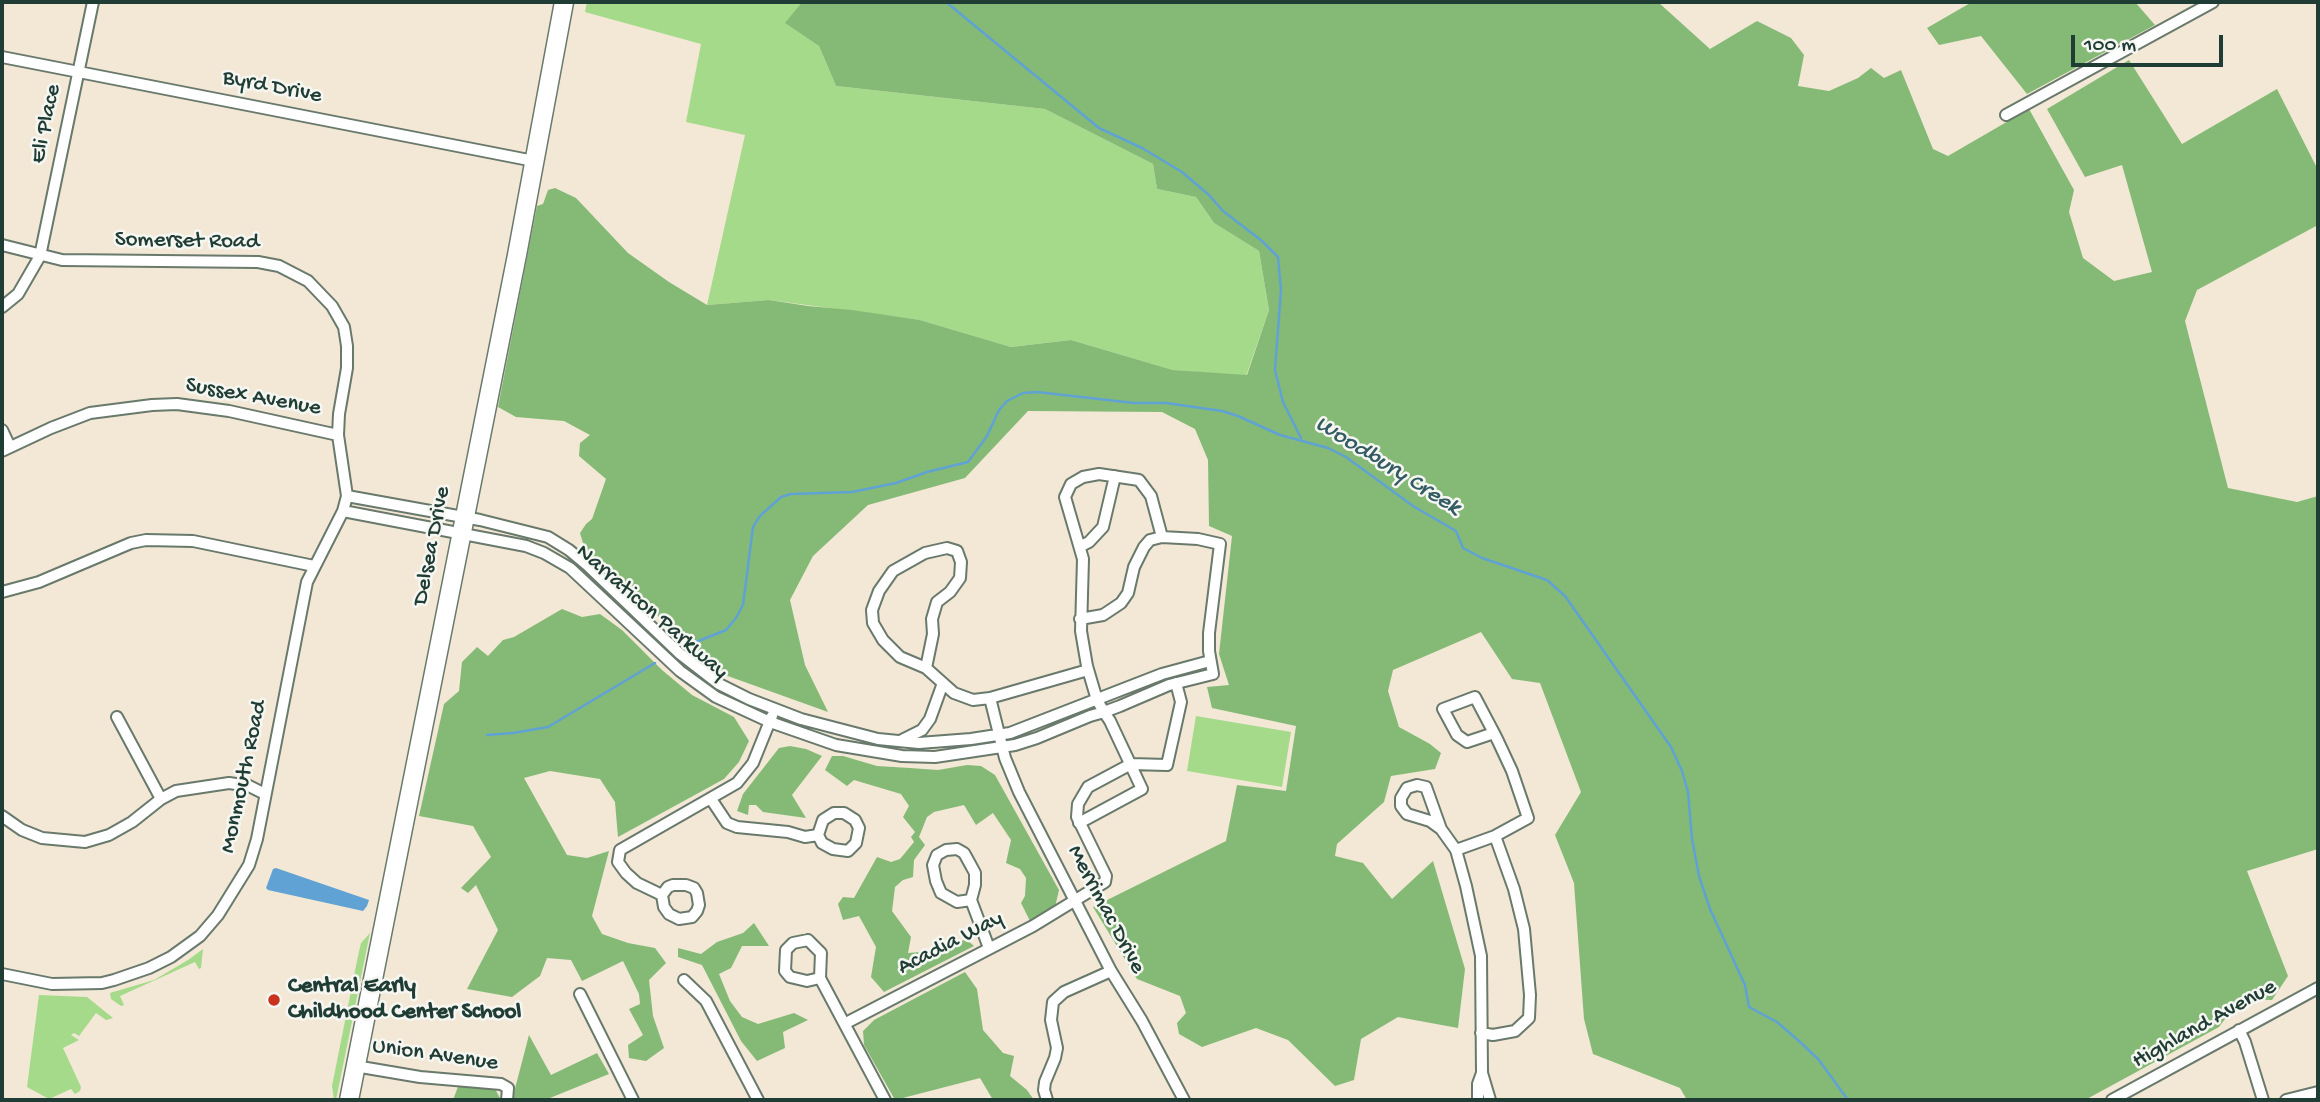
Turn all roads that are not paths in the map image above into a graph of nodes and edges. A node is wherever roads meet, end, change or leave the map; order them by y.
1 (93, 2) edge
2 (564, 2) edge
3 (2213, 2) edge
4 (2, 57) edge
5 (79, 72) junction
6 (2006, 115) dead end
7 (534, 161) junction
8 (2, 245) edge
9 (40, 256) junction
10 (2, 307) edge
11 (2, 430) edge
12 (338, 435) junction
13 (6, 449) edge
14 (1115, 476) junction
15 (347, 496) junction
16 (343, 511) junction
17 (465, 516) junction
18 (461, 535) junction
19 (1162, 537) junction
20 (1080, 547) junction
21 (314, 566) junction
22 (2, 592) edge
23 (1080, 619) junction
24 (1210, 661) junction
25 (926, 668) junction
26 (1088, 670) junction
27 (943, 683) junction
28 (1176, 683) junction
29 (989, 698) junction
30 (1097, 700) junction
31 (775, 710) junction
32 (1104, 712) junction
33 (117, 717) dead end
34 (770, 722) junction
35 (1494, 733) junction
36 (1000, 735) junction
37 (901, 741) junction
38 (1003, 748) junction
39 (1130, 764) junction
40 (265, 794) junction
41 (161, 799) junction
42 (711, 799) junction
43 (2, 816) edge
44 (1079, 823) junction
45 (1441, 829) dead end
46 (818, 835) dead end
47 (1495, 836) junction
48 (1456, 850) junction
49 (662, 895) dead end
50 (971, 900) junction
51 (1075, 902) junction
52 (989, 948) junction
53 (1111, 971) junction
54 (2, 974) edge
55 (820, 978) dead end
56 (684, 980) dead end
57 (2318, 988) edge
58 (580, 994) dead end
59 (846, 1023) junction
60 (2239, 1030) junction
61 (1481, 1033) junction
62 (355, 1066) junction
63 (1482, 1073) junction
64 (2318, 1092) edge
65 (349, 1100) edge
66 (507, 1100) edge
67 (633, 1100) edge
68 (758, 1100) edge
69 (885, 1100) edge
70 (1047, 1100) edge
71 (1184, 1100) edge
72 (1478, 1100) edge
73 (1490, 1100) edge
74 (2112, 1100) edge
75 (2263, 1100) edge
76 (2286, 1100) edge

1 - 5 street, Eli Place
2 - 7 main road, Delsea Drive
3 - 6 street
4 - 5 street, Byrd Drive
5 - 7 street, Byrd Drive
5 - 9 street, Eli Place
7 - 17 main road, Delsea Drive
8 - 9 street, Somerset Road
9 - 10 street, Eli Place
9 - 12 street, Somerset Road
11 - 13 street
12 - 13 street, Sussex Avenue
12 - 15 street, Somerset Road
14 - 19 street
14 - 20 street
14 - 20 street
15 - 16 street, Monmouth Road
15 - 17 street, Narraticon Parkway
16 - 18 street, Narraticon Parkway
16 - 21 street, Monmouth Road
17 - 18 main road, Delsea Drive
17 - 31 street, Narraticon Parkway
18 - 34 street, Narraticon Parkway
18 - 62 main road, Delsea Drive
19 - 23 street
19 - 24 street
20 - 23 street
21 - 22 street
21 - 40 street, Monmouth Road
23 - 26 street
24 - 28 street, Narraticon Parkway
24 - 30 street, Narraticon Parkway
25 - 25 street
25 - 27 street
26 - 29 street
26 - 30 street
27 - 29 street
27 - 37 street
28 - 32 street, Narraticon Parkway
28 - 39 street
29 - 36 street, Merrimac Drive
30 - 32 street
30 - 36 street, Narraticon Parkway
31 - 34 street
31 - 37 street, Narraticon Parkway
32 - 38 street, Narraticon Parkway
32 - 39 street
33 - 41 street
34 - 38 street, Narraticon Parkway
34 - 42 street
35 - 35 street
35 - 47 street
36 - 37 street, Narraticon Parkway
36 - 38 street, Merrimac Drive
38 - 51 street, Merrimac Drive
39 - 44 street
39 - 44 street
40 - 41 street
40 - 54 street, Monmouth Road
41 - 43 street
42 - 46 street
42 - 49 street
44 - 51 street, Acadia Way
45 - 48 street
47 - 48 street
47 - 61 street
48 - 61 street
50 - 50 street
50 - 52 street
51 - 52 street, Acadia Way
51 - 53 street, Merrimac Drive
52 - 59 street, Acadia Way
53 - 70 street
53 - 71 street, Merrimac Drive
55 - 59 street
56 - 68 street
57 - 60 street, Highland Avenue
58 - 67 street
59 - 69 street
60 - 74 street, Highland Avenue
60 - 75 street
61 - 63 street
62 - 65 main road, Delsea Drive
62 - 66 street, Union Avenue
63 - 72 street
63 - 73 street
64 - 76 street

